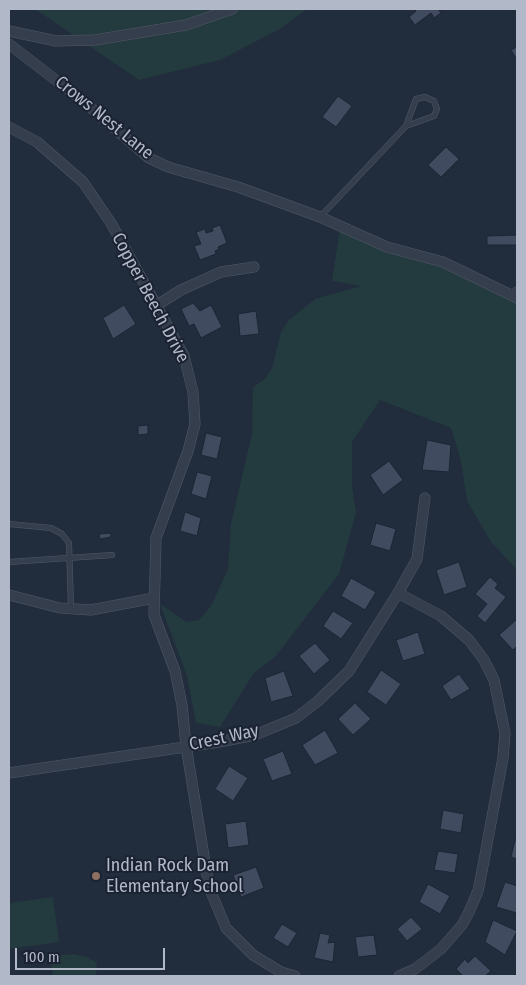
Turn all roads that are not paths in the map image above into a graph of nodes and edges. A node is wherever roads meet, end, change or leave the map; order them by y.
1 (232, 9) edge
2 (9, 31) edge
3 (9, 44) edge
4 (406, 126) junction
5 (9, 127) edge
6 (320, 217) junction
7 (254, 267) dead end
8 (515, 293) edge
9 (157, 305) junction
10 (425, 498) dead end
11 (9, 524) edge
12 (112, 555) dead end
13 (69, 558) junction
14 (9, 562) edge
15 (398, 593) junction
16 (9, 595) edge
17 (154, 598) junction
18 (71, 609) junction
19 (186, 746) junction
20 (9, 772) edge
21 (295, 976) edge
22 (399, 976) edge

1 - 2 street
3 - 6 street, Crows Nest Lane
4 - 4 lane
4 - 6 lane
5 - 9 street, Copper Beech Drive
6 - 8 street, Crows Nest Lane
7 - 9 street
9 - 17 street, Copper Beech Drive
10 - 15 street, Crest Way
11 - 13 lane
12 - 13 lane
13 - 14 lane
13 - 18 lane
15 - 19 street, Crest Way
15 - 22 street
16 - 18 street
17 - 18 street
17 - 19 street, Copper Beech Drive
19 - 20 street, Crest Way
19 - 21 street, Copper Beech Drive

